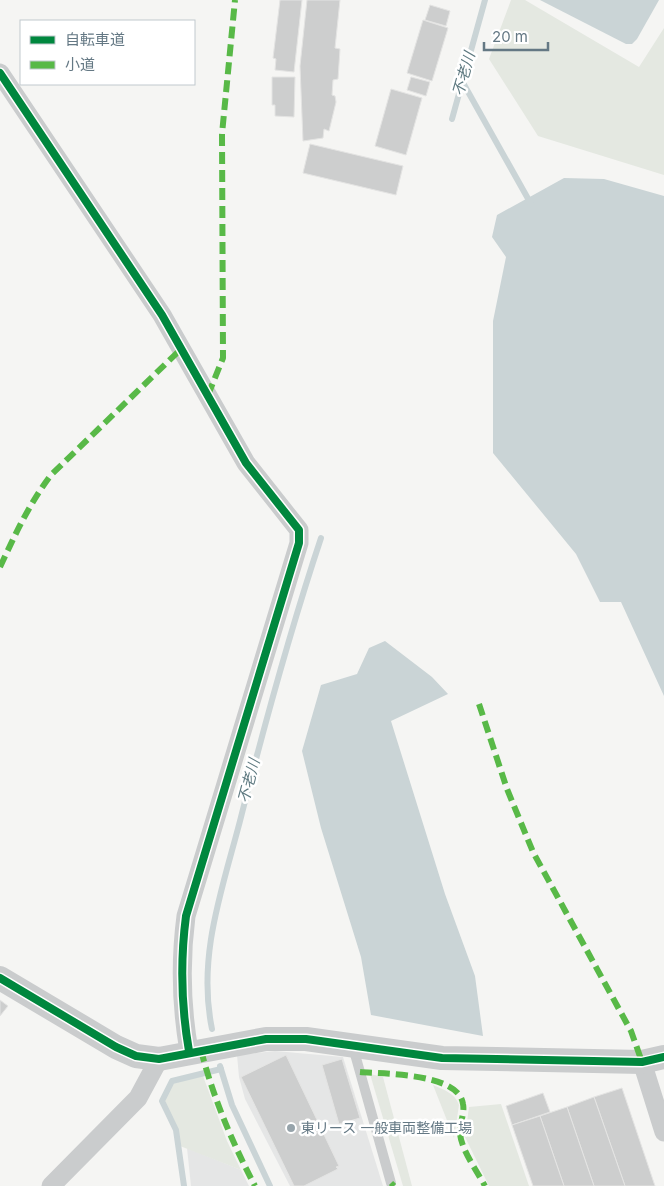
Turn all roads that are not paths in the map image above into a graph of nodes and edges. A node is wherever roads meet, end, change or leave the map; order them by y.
1 (0, 73) edge
2 (0, 978) edge
3 (353, 1046) junction
4 (189, 1052) junction
5 (159, 1059) junction
6 (653, 1059) edge
7 (664, 1132) edge
8 (391, 1183) dead end
9 (51, 1186) edge

1 - 4 street
2 - 5 street
3 - 4 street
3 - 6 street
3 - 8 lane
4 - 5 street
5 - 9 street
6 - 7 street

